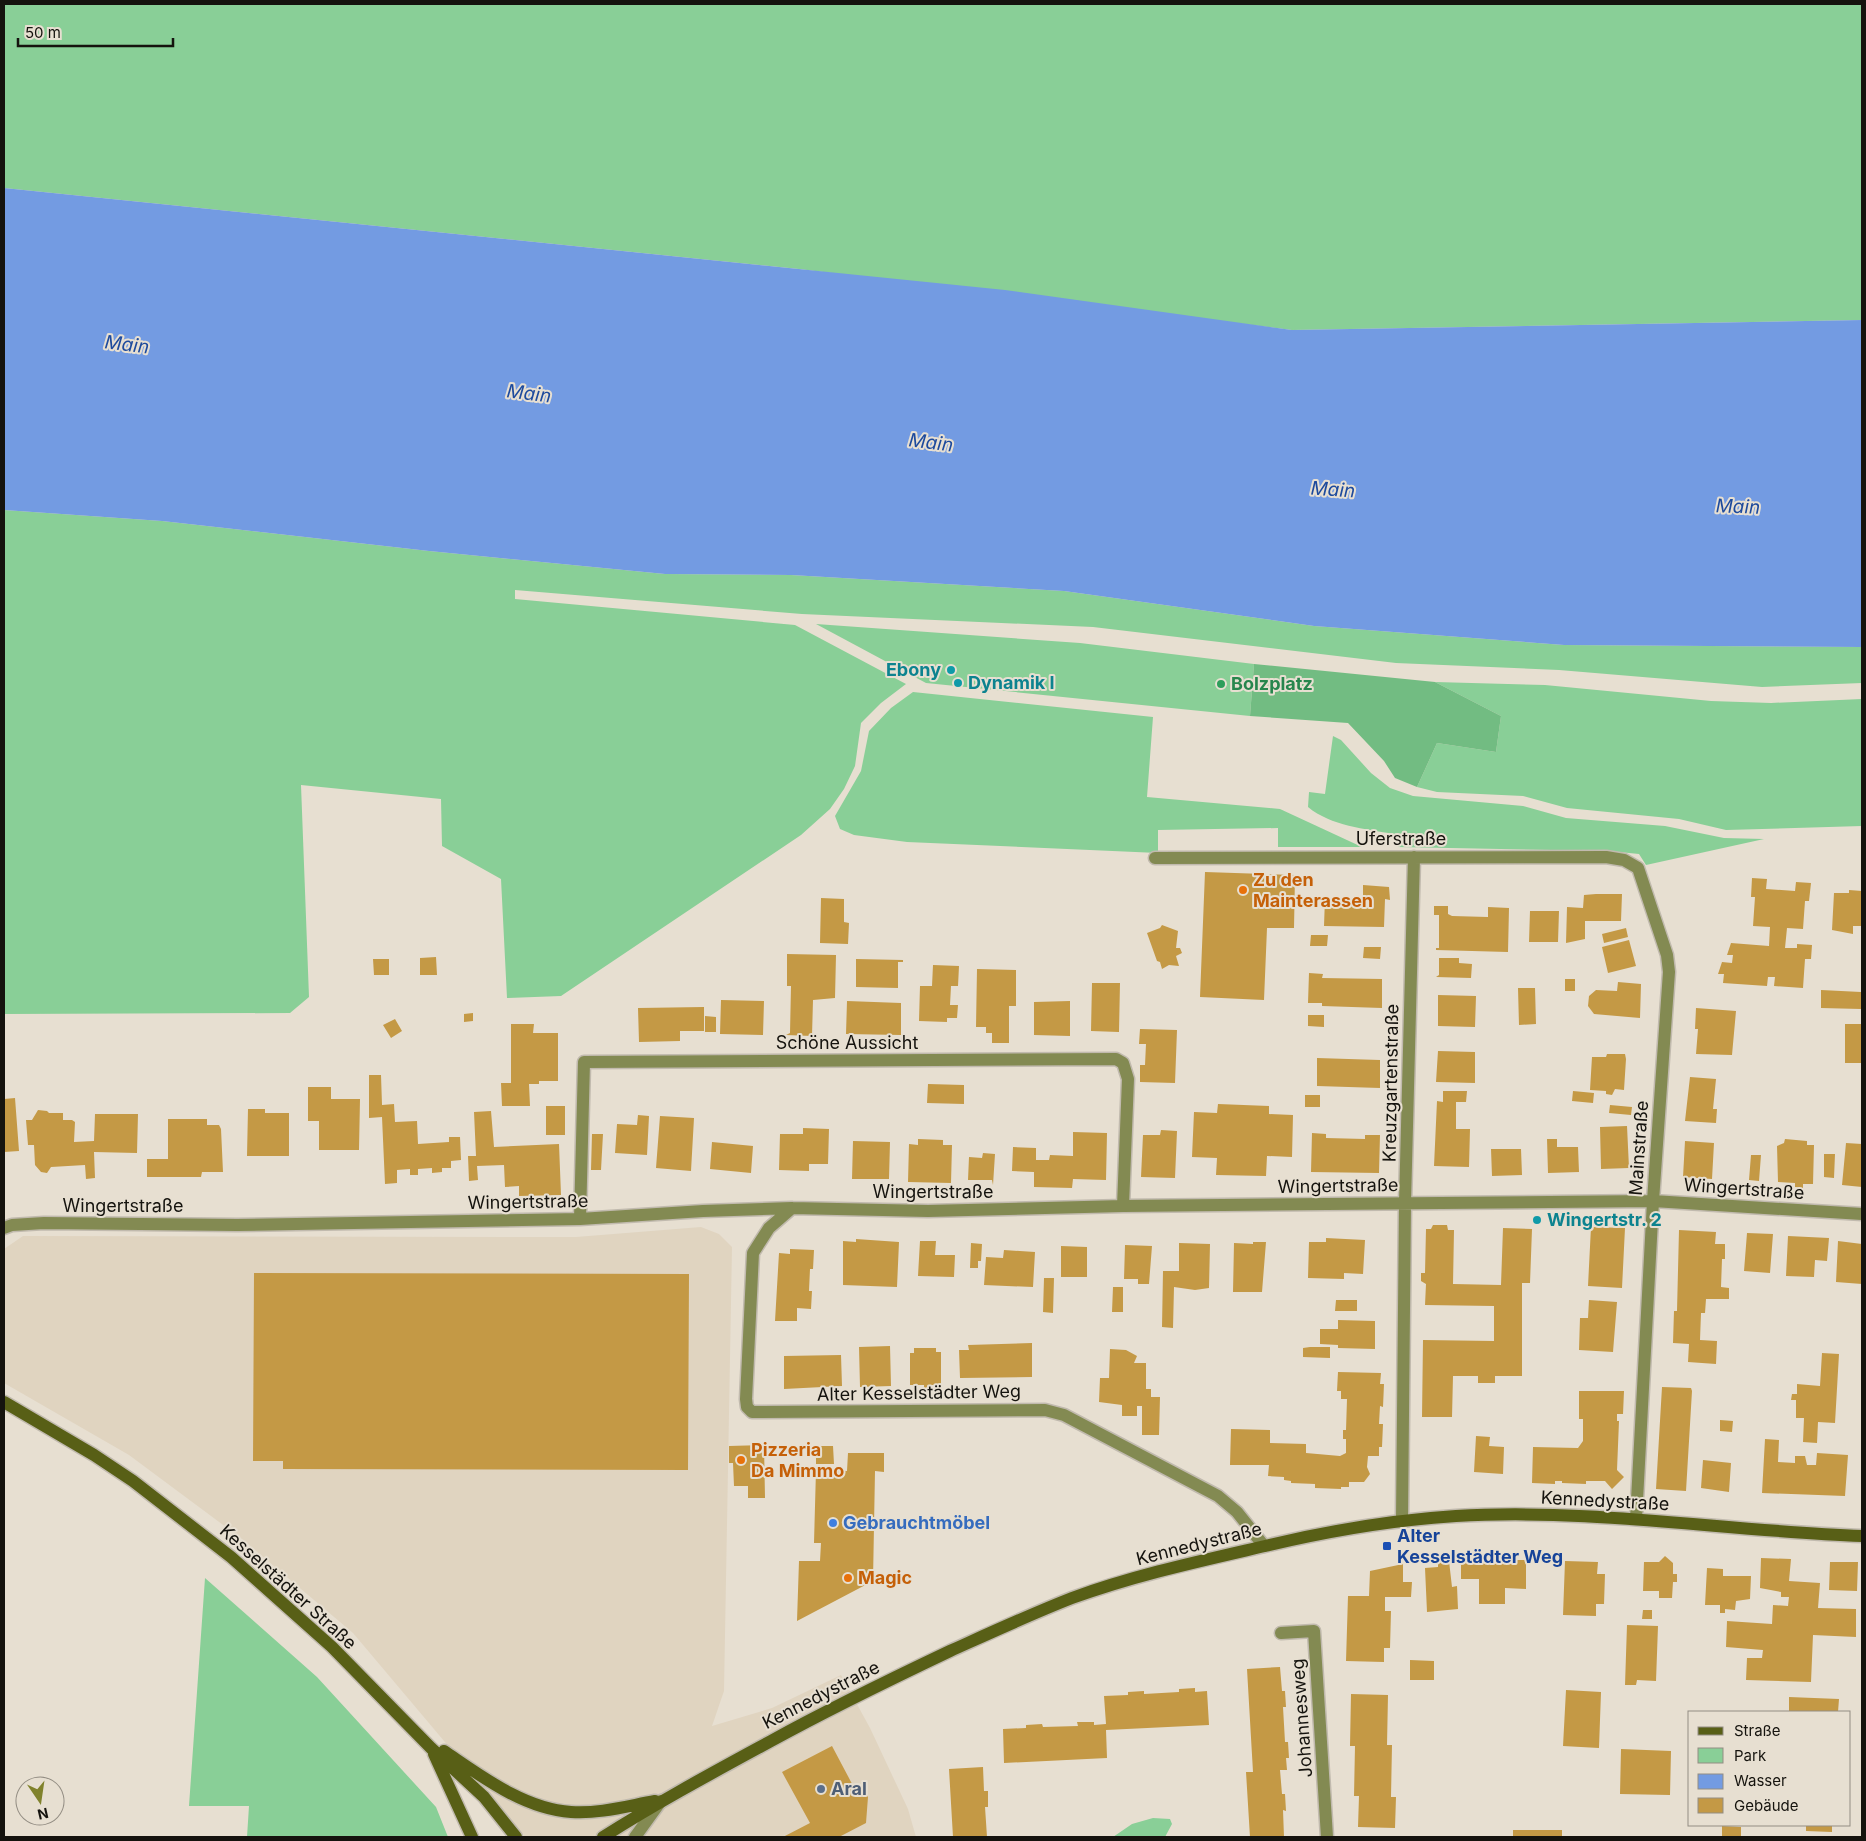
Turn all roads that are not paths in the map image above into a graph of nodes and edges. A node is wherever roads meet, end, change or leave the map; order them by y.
1 (1414, 857) junction
2 (1155, 858) dead end
3 (1641, 874) joint
4 (1653, 1201) junction
5 (1405, 1203) junction
6 (1123, 1206) junction
7 (792, 1208) junction
8 (1862, 1214) edge
9 (580, 1220) junction
10 (4, 1228) edge
11 (4, 1402) edge
12 (1402, 1520) junction
13 (1636, 1520) junction
14 (1862, 1536) edge
15 (1264, 1546) junction
16 (1281, 1633) dead end
17 (416, 1733) junction
18 (431, 1748) junction
19 (662, 1799) junction
20 (472, 1837) edge
21 (516, 1837) edge
22 (603, 1837) edge
23 (635, 1837) edge
24 (1327, 1837) edge

1 - 2 street, Uferstraße
1 - 3 street, Uferstraße
1 - 5 street, Kreuzgartenstraße
3 - 4 street, Mainstraße
4 - 5 street, Wingertstraße
4 - 8 street, Wingertstraße
4 - 13 street, Mainstraße
5 - 6 street, Wingertstraße
5 - 12 street, Kreuzgartenstraße
6 - 7 street, Wingertstraße
6 - 9 street, Schöne Aussicht
7 - 9 street, Wingertstraße
7 - 15 street, Alter Kesselstädter Weg
9 - 10 street, Wingertstraße
11 - 17 main road, Kesselstädter Straße
12 - 13 main road, Kennedystraße
12 - 15 main road, Kennedystraße
13 - 14 main road, Kennedystraße
15 - 19 main road, Kennedystraße
16 - 24 street, Johannesweg
17 - 18 main road, Kesselstädter Straße
17 - 19 main road
18 - 20 main road
18 - 21 main road, Kesselstädter Straße
19 - 22 main road, Kennedystraße
19 - 23 street

